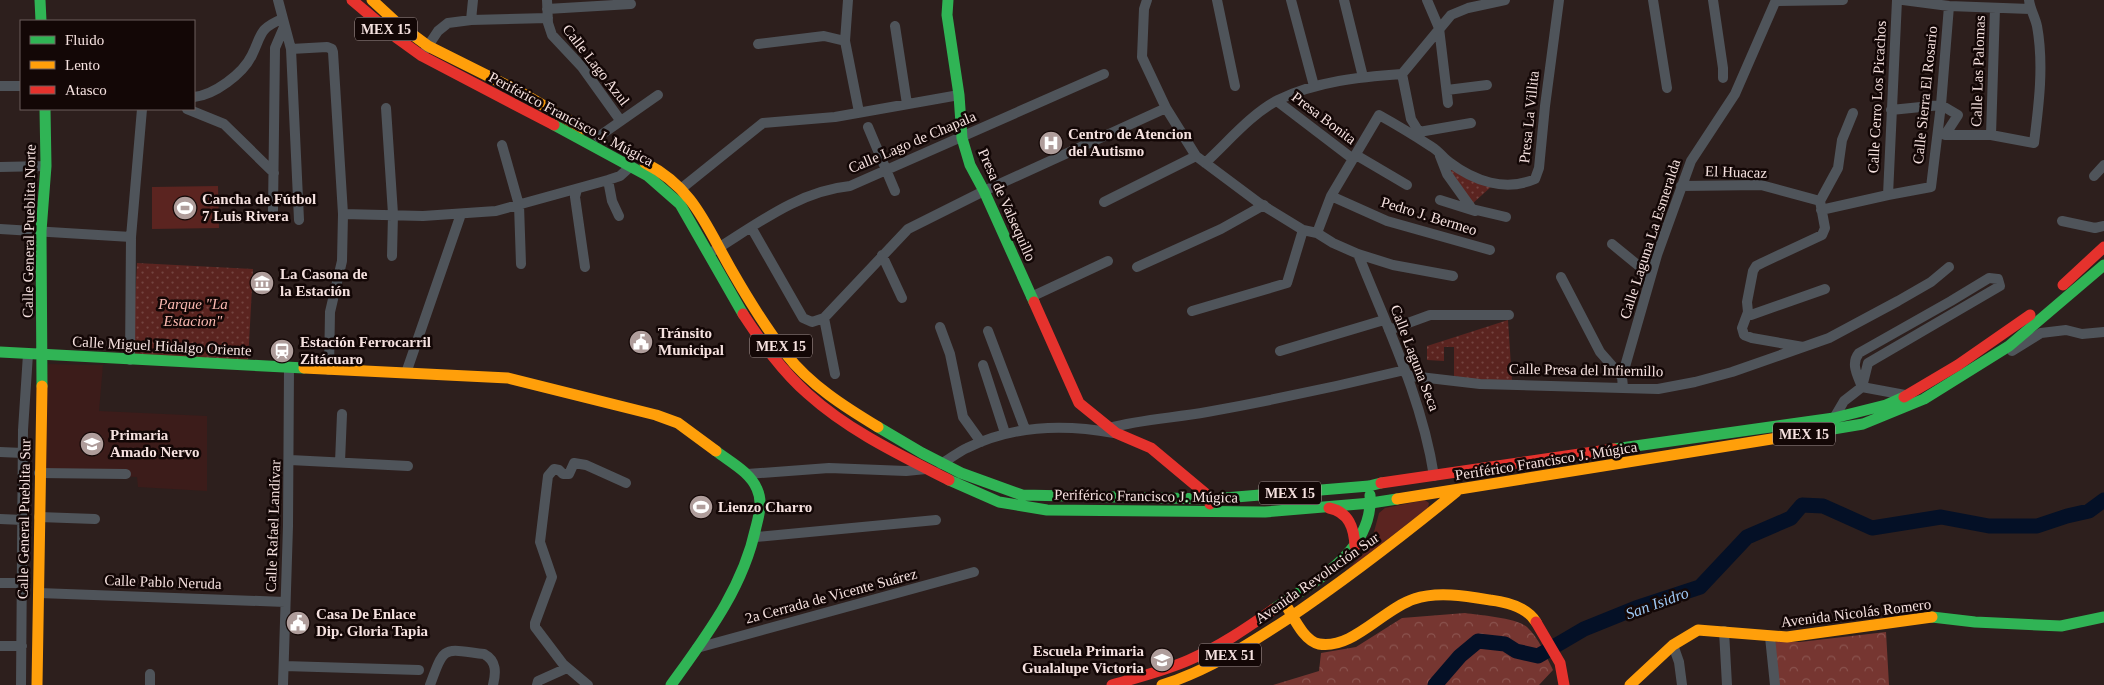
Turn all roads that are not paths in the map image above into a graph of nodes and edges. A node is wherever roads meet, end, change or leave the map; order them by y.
1 (40, 0) edge
2 (278, 0) edge
3 (352, 0) edge
4 (372, 0) edge
5 (473, 0) edge
6 (848, 0) edge
7 (948, 0) edge
8 (1147, 0) edge
9 (1217, 0) edge
10 (1291, 0) edge
11 (1344, 0) edge
12 (1427, 0) edge
13 (1505, 0) edge
14 (1559, 0) edge
15 (1653, 0) edge
16 (1713, 0) edge
17 (1776, 0) edge
18 (1843, 0) edge
19 (1897, 0) edge
20 (1903, 0) edge
21 (631, 4) dead end
22 (1466, 4) edge
23 (2030, 5) edge
24 (1949, 6) junction
25 (1995, 8) junction
26 (547, 9) edge
27 (41, 20) edge
28 (471, 20) junction
29 (283, 23) junction
30 (895, 26) dead end
31 (1439, 28) junction
32 (845, 41) junction
33 (758, 44) dead end
34 (428, 46) junction
35 (291, 49) junction
36 (422, 56) junction
37 (1104, 74) dead end
38 (1402, 74) junction
39 (1363, 77) junction
40 (1723, 78) dead end
41 (1487, 85) dead end
42 (0, 86) edge
43 (20, 86) edge
44 (1235, 86) dead end
45 (1314, 86) junction
46 (1667, 88) dead end
47 (1447, 90) junction
48 (658, 95) dead end
49 (959, 95) junction
50 (195, 97) edge
51 (1277, 100) junction
52 (1448, 102) dead end
53 (907, 104) junction
54 (1941, 105) junction
55 (386, 108) dead end
56 (1166, 108) junction
57 (45, 110) edge
58 (142, 110) edge
59 (189, 110) edge
60 (1891, 110) junction
61 (859, 112) junction
62 (1853, 113) dead end
63 (1411, 119) junction
64 (620, 120) junction
65 (1392, 122) junction
66 (1471, 123) dead end
67 (868, 127) dead end
68 (1991, 135) junction
69 (1419, 136) junction
70 (598, 137) junction
71 (962, 138) junction
72 (502, 145) dead end
73 (1438, 151) junction
74 (1196, 156) junction
75 (1355, 157) junction
76 (1206, 163) junction
77 (2104, 165) edge
78 (46, 166) junction
79 (631, 166) junction
80 (0, 167) edge
81 (886, 170) junction
82 (274, 173) junction
83 (2094, 176) dead end
84 (608, 180) junction
85 (1407, 185) dead end
86 (1681, 186) junction
87 (682, 188) junction
88 (577, 189) junction
89 (895, 191) dead end
90 (984, 191) junction
91 (1888, 195) junction
92 (1331, 196) junction
93 (1440, 200) dead end
94 (1104, 202) dead end
95 (519, 205) junction
96 (1264, 205) junction
97 (1820, 206) junction
98 (1475, 211) junction
99 (273, 212) dead end
100 (343, 214) junction
101 (393, 214) junction
102 (461, 214) junction
103 (619, 216) dead end
104 (1506, 217) dead end
105 (298, 220) dead end
106 (2062, 221) dead end
107 (2104, 226) edge
108 (751, 227) junction
109 (0, 229) edge
110 (1303, 230) junction
111 (41, 231) junction
112 (1317, 233) junction
113 (131, 237) junction
114 (1612, 244) dead end
115 (2104, 248) edge
116 (714, 250) junction
117 (1490, 250) dead end
118 (1358, 254) junction
119 (882, 255) junction
120 (392, 256) dead end
121 (1108, 261) dead end
122 (521, 264) dead end
123 (2104, 265) edge
124 (585, 266) dead end
125 (1137, 267) dead end
126 (1949, 267) dead end
127 (1452, 276) dead end
128 (1651, 276) junction
129 (1561, 277) dead end
130 (1825, 289) dead end
131 (1032, 297) junction
132 (902, 298) dead end
133 (1951, 302) junction
134 (1192, 311) dead end
135 (1957, 311) junction
136 (1748, 312) junction
137 (1509, 315) dead end
138 (824, 318) junction
139 (1384, 320) junction
140 (940, 327) dead end
141 (988, 330) dead end
142 (1389, 330) junction
143 (2104, 332) edge
144 (1892, 334) junction
145 (1898, 344) junction
146 (1806, 347) junction
147 (1280, 351) dead end
148 (0, 352) edge
149 (28, 354) junction
150 (43, 354) junction
151 (1994, 355) junction
152 (130, 360) junction
153 (983, 365) dead end
154 (289, 368) junction
155 (329, 370) junction
156 (1405, 372) junction
157 (406, 373) junction
158 (836, 374) dead end
159 (1622, 382) junction
160 (1862, 387) junction
161 (1906, 396) junction
162 (342, 414) dead end
163 (1834, 418) junction
164 (1024, 429) junction
165 (23, 430) junction
166 (40, 430) junction
167 (1113, 431) junction
168 (1005, 433) junction
169 (981, 442) junction
170 (0, 452) edge
171 (23, 452) junction
172 (290, 460) junction
173 (340, 462) junction
174 (941, 464) junction
175 (408, 466) dead end
176 (928, 469) junction
177 (1473, 471) junction
178 (40, 473) junction
179 (126, 474) dead end
180 (747, 474) junction
181 (1434, 476) junction
182 (1383, 482) junction
183 (626, 483) dead end
184 (1368, 486) junction
185 (1457, 491) junction
186 (1212, 499) junction
187 (1397, 500) junction
188 (1371, 504) junction
189 (1322, 508) junction
190 (1206, 513) junction
191 (39, 517) junction
192 (0, 519) edge
193 (95, 519) dead end
194 (23, 520) junction
195 (936, 520) dead end
196 (1407, 532) junction
197 (756, 537) junction
198 (1355, 546) junction
199 (974, 572) dead end
200 (0, 583) edge
201 (22, 584) junction
202 (39, 593) junction
203 (286, 602) junction
204 (1284, 602) junction
205 (1293, 615) junction
206 (2104, 617) edge
207 (1724, 631) junction
208 (1770, 637) junction
209 (1673, 645) junction
210 (0, 646) edge
211 (22, 646) junction
212 (697, 648) junction
213 (284, 666) junction
214 (567, 668) junction
215 (419, 670) dead end
216 (150, 674) dead end
217 (21, 685) edge
218 (37, 685) edge
219 (150, 685) edge
220 (283, 685) edge
221 (430, 685) edge
222 (493, 685) edge
223 (537, 685) edge
224 (588, 685) edge
225 (671, 685) edge
226 (1112, 685) edge
227 (1162, 685) edge
228 (1564, 685) edge
229 (1630, 685) edge
230 (1682, 685) edge
231 (1727, 685) edge
232 (1775, 685) edge

1 - 27 main road
2 - 29 street
3 - 36 main road, Periférico Francisco J. Múgica / MEX 15
4 - 34 main road, Periférico Francisco J. Múgica / MEX 15
5 - 28 street
6 - 32 street
7 - 49 main road, Presa de Valsequillo
8 - 56 street
9 - 44 street
10 - 45 street
11 - 39 street
12 - 31 street
13 - 22 street
14 - 73 street, Presa La Villita
15 - 46 street
16 - 40 street
17 - 18 street
17 - 86 street, Calle Laguna La Esmeralda
19 - 60 street, Calle Cerro Los Picachos
20 - 24 street
21 - 26 street
22 - 31 street
23 - 25 street
23 - 68 street
24 - 25 street
24 - 54 street, Calle Sierra El Rosario
25 - 68 street, Calle Las Palomas
26 - 28 street
26 - 64 street, Calle Lago Azul
28 - 34 street
29 - 35 street
29 - 50 street
29 - 82 street
30 - 53 street
31 - 38 street
31 - 47 street
32 - 33 street
32 - 61 street
34 - 36 street
34 - 70 main road, Periférico Francisco J. Múgica / MEX 15
35 - 100 street
35 - 105 street
36 - 79 main road, Periférico Francisco J. Múgica / MEX 15
37 - 71 street, Calle Lago de Chapala
38 - 39 street
38 - 63 street
39 - 45 street
41 - 47 street
42 - 43 street
45 - 51 street
47 - 52 street
48 - 64 street
49 - 53 street
49 - 71 main road, Presa de Valsequillo
51 - 75 street, Presa Bonita
51 - 76 street
53 - 61 street
54 - 60 street
54 - 68 street
54 - 91 street, Calle Sierra El Rosario
55 - 101 street
56 - 74 street
56 - 90 street
57 - 78 main road, Calle General Pueblita Norte
58 - 113 street
59 - 82 street
60 - 91 street, Calle Cerro Los Picachos
61 - 87 street
62 - 97 street
63 - 65 street
63 - 69 street
64 - 70 street, Calle Lago Azul
65 - 69 street, Presa La Villita
65 - 75 street, Presa La Villita
66 - 69 street
67 - 81 street
69 - 73 street, Presa La Villita
70 - 87 main road, Periférico Francisco J. Múgica / MEX 15
71 - 81 street, Calle Lago de Chapala
71 - 90 main road, Presa de Valsequillo
72 - 95 street
73 - 98 street
74 - 76 street
74 - 94 street
75 - 85 street, Presa Bonita
75 - 92 street
76 - 96 street
77 - 83 street
78 - 80 street
78 - 111 main road, Calle General Pueblita Norte
79 - 84 street
79 - 116 main road, Periférico Francisco J. Múgica / MEX 15
81 - 89 street
81 - 108 street, Calle Lago de Chapala
82 - 99 street
84 - 88 street
84 - 103 street
86 - 97 street, El Huacaz
86 - 128 street, Calle Laguna La Esmeralda
87 - 116 main road, Periférico Francisco J. Múgica / MEX 15
88 - 95 street
88 - 124 street
90 - 119 street
90 - 131 main road, Presa de Valsequillo
91 - 97 street
92 - 112 street
92 - 117 street, Pedro J. Bermeo
93 - 98 street
95 - 102 street
95 - 122 street
96 - 110 street
96 - 125 street
97 - 136 street
98 - 104 street
100 - 101 street
100 - 155 street
101 - 102 street
101 - 120 street
102 - 157 street
106 - 107 street
108 - 116 street, Calle Lago de Chapala
108 - 138 street
109 - 111 street
110 - 112 street
110 - 134 street
111 - 113 street
111 - 150 main road, Calle General Pueblita Norte
112 - 118 street
113 - 152 street
114 - 128 street
115 - 161 main road, Periférico Francisco J. Múgica / MEX 15
116 - 174 main road, Periférico Francisco J. Múgica / MEX 15
116 - 176 main road, Periférico Francisco J. Múgica / MEX 15
118 - 127 street
118 - 139 street, Calle Laguna Seca
119 - 132 street
119 - 138 street
121 - 131 street
123 - 151 main road, Periférico Francisco J. Múgica / MEX 15
126 - 146 street, Calle Presa del Infiernillo
128 - 159 street, Calle Laguna La Esmeralda
129 - 159 street
130 - 136 street
131 - 167 main road, Presa de Valsequillo
133 - 135 street
133 - 135 street
133 - 144 street
135 - 145 street
136 - 146 street
137 - 142 street
138 - 158 street
139 - 142 street, Calle Laguna Seca
139 - 147 street
140 - 169 street
141 - 164 street
142 - 156 street, Calle Laguna Seca
143 - 151 street
144 - 145 street
144 - 160 street
145 - 160 street
146 - 159 street, Calle Presa del Infiernillo
148 - 149 main road, Calle Miguel Hidalgo Oriente
149 - 150 main road, Calle Miguel Hidalgo Oriente
149 - 165 street, Calle General Pueblita Sur
150 - 152 main road, Calle Miguel Hidalgo Oriente
150 - 166 main road, Calle General Pueblita Sur
151 - 185 main road, Periférico Francisco J. Múgica / MEX 15
152 - 154 main road, Calle Miguel Hidalgo Oriente
153 - 168 street
154 - 155 main road, Calle Miguel Hidalgo Oriente
154 - 172 street, Calle Rafael Landívar
155 - 157 main road, Calle Miguel Hidalgo Oriente
156 - 159 street, Calle Presa del Infiernillo
156 - 167 street, Calle Presa del Infiernillo
156 - 181 street, Calle Laguna Seca
157 - 180 main road, Calle Miguel Hidalgo Oriente
160 - 161 street
160 - 163 street
161 - 163 main road, Periférico Francisco J. Múgica / MEX 15
162 - 173 street
163 - 177 main road, Periférico Francisco J. Múgica / MEX 15
164 - 167 street, Calle Presa del Infiernillo
164 - 168 street, Calle Presa del Infiernillo
165 - 166 street
165 - 171 street, Calle General Pueblita Sur
166 - 178 main road, Calle General Pueblita Sur
167 - 186 main road, Presa de Valsequillo
168 - 169 street, Calle Presa del Infiernillo
169 - 174 street, Calle Presa del Infiernillo
170 - 171 street
171 - 194 street, Calle General Pueblita Sur
172 - 173 street
172 - 203 street, Calle Rafael Landívar
173 - 175 street
174 - 186 main road, Periférico Francisco J. Múgica / MEX 15
176 - 180 street
176 - 190 main road, Periférico Francisco J. Múgica / MEX 15
177 - 181 main road, Periférico Francisco J. Múgica / MEX 15
177 - 185 main road, Avenida Revolución Sur / MEX 51
178 - 179 street
178 - 191 main road, Calle General Pueblita Sur
180 - 197 main road
181 - 182 main road, Periférico Francisco J. Múgica / MEX 15
182 - 184 main road, Periférico Francisco J. Múgica / MEX 15
182 - 187 main road
183 - 214 street
184 - 186 main road, Periférico Francisco J. Múgica / MEX 15
184 - 188 main road, Avenida Revolución Sur / MEX 51
185 - 187 main road, Periférico Francisco J. Múgica / MEX 15
185 - 196 main road, Avenida Revolución Sur / MEX 51
186 - 190 main road
187 - 188 main road, Periférico Francisco J. Múgica / MEX 15
187 - 196 main road
188 - 189 main road, Periférico Francisco J. Múgica / MEX 15
188 - 198 main road, Avenida Revolución Sur / MEX 51
189 - 190 main road, Periférico Francisco J. Múgica / MEX 15
189 - 198 main road
191 - 193 street
191 - 202 main road, Calle General Pueblita Sur
192 - 194 street
194 - 201 street, Calle General Pueblita Sur
195 - 197 street
196 - 205 main road, Avenida Revolución Sur / MEX 51
197 - 212 main road
198 - 204 main road, Avenida Revolución Sur / MEX 51
199 - 212 street, 2a Cerrada de Vicente Suárez
200 - 201 street
201 - 211 street, Calle General Pueblita Sur
202 - 203 street, Calle Pablo Neruda
202 - 218 main road, Calle General Pueblita Sur
203 - 213 street, Calle Rafael Landívar
204 - 205 main road
204 - 226 main road, Avenida Revolución Sur / MEX 51
205 - 227 main road, Avenida Revolución Sur / MEX 51
205 - 228 main road
206 - 208 main road, Avenida Nicolás Romero
207 - 208 main road, Avenida Nicolás Romero
207 - 209 main road, Avenida Nicolás Romero
207 - 231 street
208 - 232 street
209 - 229 main road, Avenida Nicolás Romero
209 - 230 street
210 - 211 street
211 - 217 street, Calle General Pueblita Sur
212 - 225 main road
213 - 215 street
213 - 220 street, Calle Rafael Landívar
214 - 223 street
214 - 224 street
216 - 219 street
221 - 222 street

